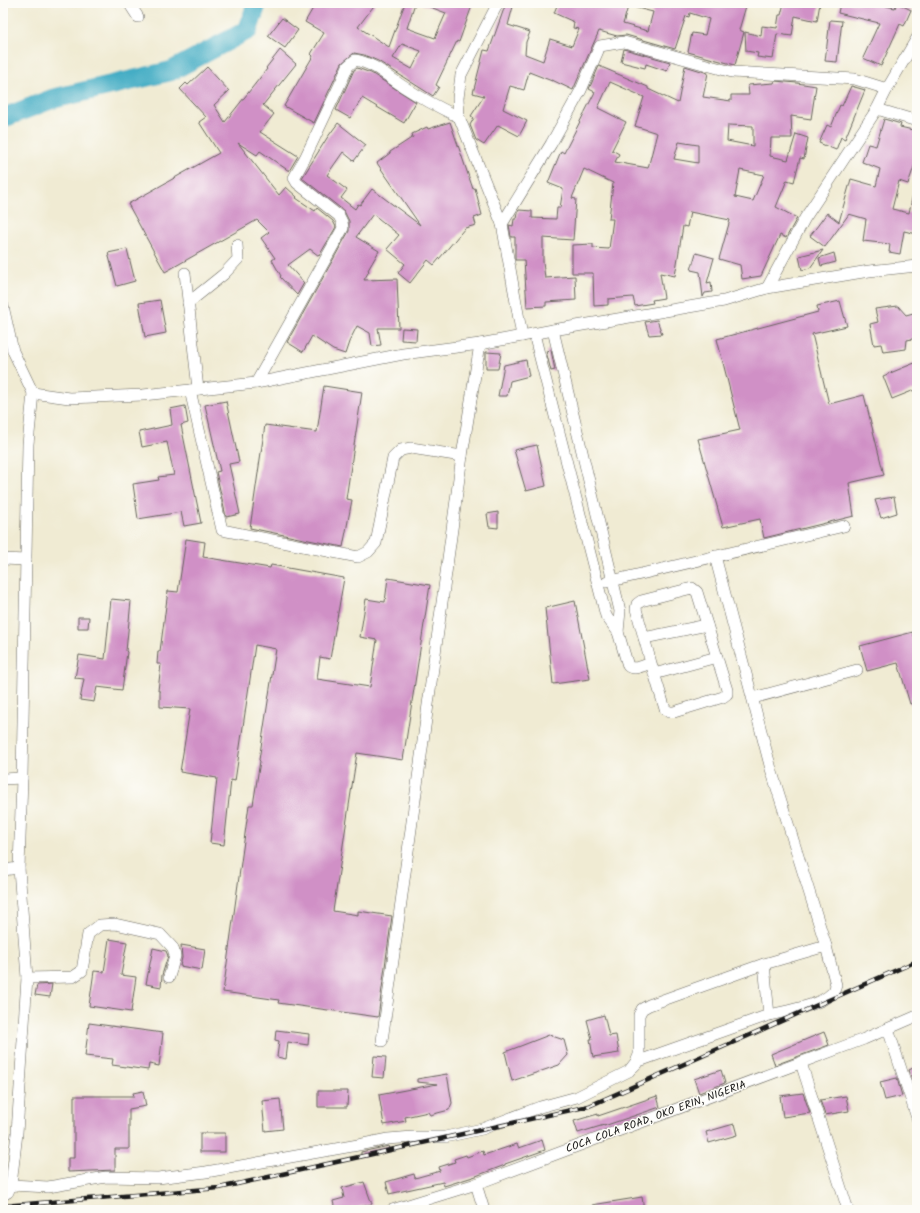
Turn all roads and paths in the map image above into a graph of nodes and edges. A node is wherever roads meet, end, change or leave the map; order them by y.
1 (129, 3) edge
2 (498, 3) edge
3 (138, 17) dead end
4 (917, 38) edge
5 (887, 89) junction
6 (877, 109) junction
7 (459, 117) junction
8 (917, 121) edge
9 (502, 224) junction
10 (237, 244) dead end
11 (917, 266) edge
12 (185, 272) dead end
13 (767, 288) junction
14 (188, 303) junction
15 (3, 306) edge
16 (553, 330) junction
17 (534, 334) junction
18 (522, 336) junction
19 (480, 344) junction
20 (565, 380) junction
21 (256, 383) junction
22 (547, 384) junction
23 (194, 390) junction
24 (33, 393) junction
25 (462, 456) junction
26 (584, 459) junction
27 (567, 463) junction
28 (844, 526) dead end
29 (715, 556) junction
30 (3, 558) edge
31 (26, 560) junction
32 (613, 581) junction
33 (598, 584) junction
34 (707, 625) junction
35 (618, 632) junction
36 (644, 638) junction
37 (717, 657) junction
38 (651, 663) junction
39 (857, 670) dead end
40 (654, 674) junction
41 (753, 698) junction
42 (22, 778) junction
43 (3, 780) edge
44 (19, 868) junction
45 (3, 870) edge
46 (826, 946) junction
47 (764, 964) junction
48 (169, 977) dead end
49 (27, 978) junction
50 (769, 1015) junction
51 (917, 1016) edge
52 (888, 1029) junction
53 (382, 1041) dead end
54 (801, 1063) junction
55 (629, 1071) junction
56 (917, 1118) edge
57 (476, 1184) junction
58 (11, 1185) junction
59 (3, 1196) edge
60 (392, 1210) edge
61 (484, 1210) edge
62 (848, 1210) edge

1 - 3 street
2 - 7 street
4 - 5 street
5 - 6 street
5 - 9 street
6 - 8 street
6 - 13 street
7 - 9 street
7 - 21 street
9 - 18 street
10 - 14 street
11 - 13 street
12 - 14 street
13 - 16 street
14 - 23 street
15 - 24 street
16 - 17 street
16 - 20 street
17 - 18 street
17 - 22 street
18 - 19 street
19 - 21 street
19 - 25 street
20 - 22 street
20 - 26 street
21 - 23 street
22 - 27 street
23 - 24 street
23 - 25 street
24 - 31 street
25 - 53 street
26 - 27 street
26 - 32 street
27 - 33 street
28 - 29 street
29 - 32 street
29 - 41 street
30 - 31 street
31 - 42 street
32 - 33 street
32 - 35 street
33 - 35 street
34 - 36 street
34 - 36 street
34 - 37 street
35 - 38 street
36 - 38 street
37 - 40 street
37 - 40 street
38 - 40 street
39 - 41 street
41 - 46 street
42 - 43 street
42 - 44 street
44 - 45 street
44 - 49 street
46 - 47 street
46 - 50 street
47 - 50 street
47 - 55 street
48 - 49 street
49 - 58 street
50 - 55 street
51 - 52 street, COCA COLA ROAD, OKO ERIN, NIGERIA
52 - 54 street, COCA COLA ROAD, OKO ERIN, NIGERIA
52 - 56 street
54 - 57 street, COCA COLA ROAD, OKO ERIN, NIGERIA
54 - 62 street
55 - 58 street
57 - 60 street, COCA COLA ROAD, OKO ERIN, NIGERIA
57 - 61 street
58 - 59 street

